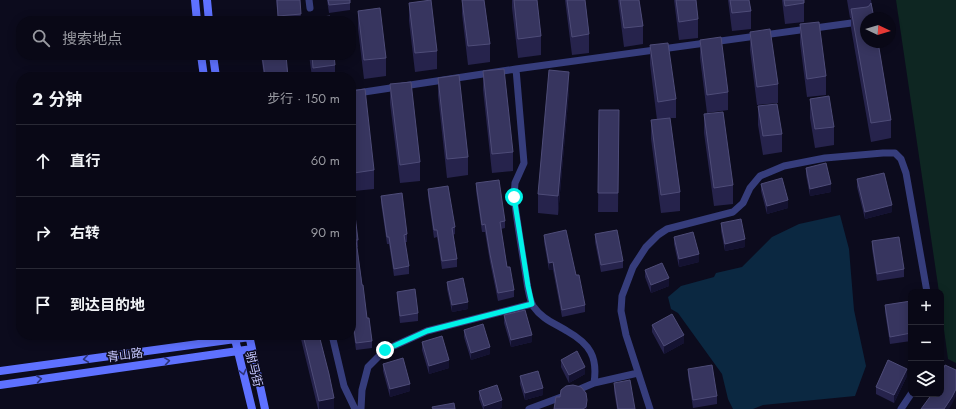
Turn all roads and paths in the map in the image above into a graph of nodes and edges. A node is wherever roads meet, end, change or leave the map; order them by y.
1 (195, 0) edge
2 (207, 0) edge
3 (309, 0) edge
4 (310, 8) dead end
5 (197, 16) edge
6 (209, 16) edge
7 (860, 22) edge
8 (202, 60) edge
9 (214, 60) edge
10 (516, 69) junction
11 (203, 72) edge
12 (215, 72) edge
13 (356, 93) edge
14 (926, 289) edge
15 (532, 304) junction
16 (213, 340) edge
17 (235, 340) edge
18 (251, 340) edge
19 (333, 340) edge
20 (252, 349) junction
21 (237, 352) junction
22 (0, 371) edge
23 (638, 373) junction
24 (594, 383) junction
25 (0, 385) edge
26 (909, 397) edge
27 (252, 409) edge
28 (265, 409) edge
29 (355, 409) edge
30 (361, 409) edge
31 (529, 409) edge
32 (650, 409) edge
33 (901, 409) edge

1 - 5 street
2 - 6 street
3 - 4 lane
7 - 10 lane
8 - 11 street
9 - 12 street
10 - 13 lane
10 - 15 lane
14 - 23 lane
15 - 24 lane
15 - 30 lane
16 -> 22 street, 青山路
17 - 21 street, 驸马街
18 - 20 street, 驸马街
19 - 29 lane
20 - 21 street, 青山路
20 - 28 street, 驸马街
25 -> 21 street, 青山路
21 -> 27 street, 驸马街
23 - 24 lane
23 - 32 lane
24 - 31 lane
26 - 33 lane

